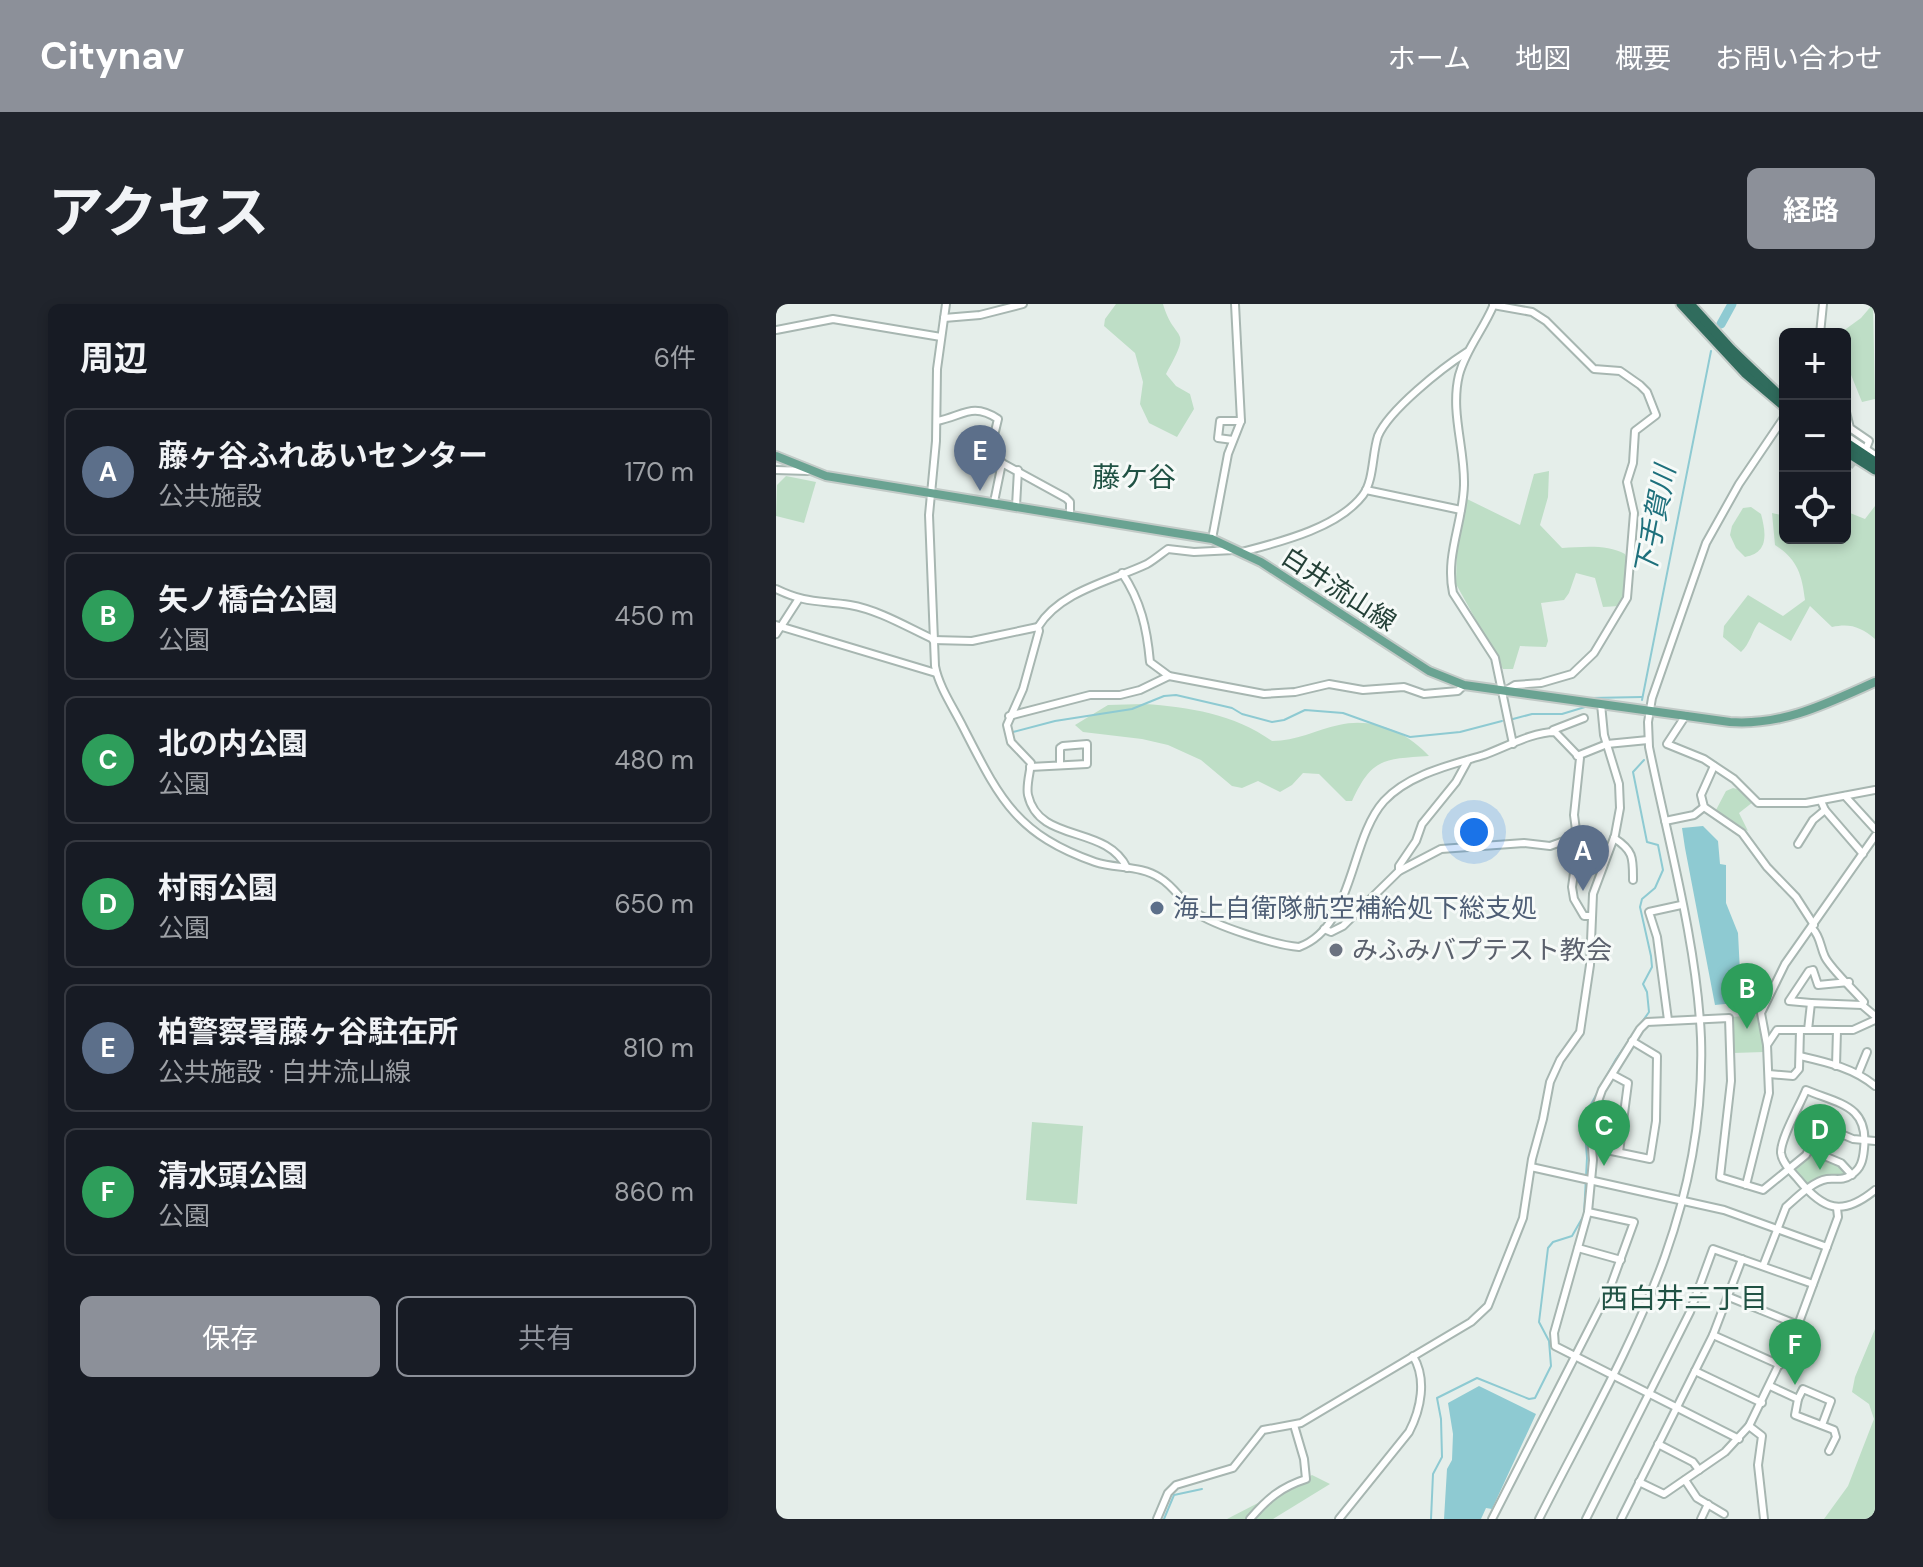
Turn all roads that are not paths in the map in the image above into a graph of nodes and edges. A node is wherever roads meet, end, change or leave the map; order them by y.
1 (946, 304) edge
2 (1023, 304) edge
3 (1235, 304) edge
4 (1681, 304) edge
5 (1823, 304) edge
6 (1494, 305) edge
7 (1692, 307) edge
8 (944, 318) junction
9 (1821, 328) edge
10 (776, 330) edge
11 (941, 337) junction
12 (1467, 352) junction
13 (1779, 393) edge
14 (1779, 402) edge
15 (937, 421) junction
16 (1241, 421) junction
17 (1779, 425) edge
18 (1851, 429) edge
19 (1851, 439) edge
20 (1233, 440) junction
21 (1851, 446) edge
22 (1866, 449) junction
23 (1851, 455) edge
24 (1875, 455) edge
25 (776, 456) edge
26 (1875, 462) edge
27 (1002, 463) junction
28 (776, 470) edge
29 (1018, 470) junction
30 (1875, 470) edge
31 (808, 471) junction
32 (1366, 490) junction
33 (933, 493) junction
34 (994, 502) junction
35 (1016, 506) junction
36 (1461, 510) junction
37 (1070, 514) junction
38 (1212, 539) junction
39 (1239, 551) junction
40 (1122, 573) junction
41 (776, 589) edge
42 (798, 600) junction
43 (778, 626) edge
44 (1038, 627) junction
45 (776, 634) edge
46 (933, 639) junction
47 (936, 673) junction
48 (1169, 676) junction
49 (1875, 682) edge
50 (1464, 685) junction
51 (1504, 690) junction
52 (1601, 704) junction
53 (1649, 710) junction
54 (1686, 715) junction
55 (1009, 716) junction
56 (1584, 718) dead end
57 (1549, 732) junction
58 (1648, 740) junction
59 (1513, 744) junction
60 (1607, 744) junction
61 (1577, 756) junction
62 (1468, 760) junction
63 (1060, 764) junction
64 (1714, 766) junction
65 (1030, 767) junction
66 (1875, 790) edge
67 (1845, 796) junction
68 (1821, 801) junction
69 (1704, 807) junction
70 (1825, 810) junction
71 (1665, 821) junction
72 (1875, 829) edge
73 (1875, 836) edge
74 (1575, 837) junction
75 (1614, 838) junction
76 (1798, 844) dead end
77 (1863, 854) junction
78 (1127, 868) junction
79 (1399, 871) junction
80 (1633, 880) dead end
81 (1681, 905) junction
82 (1591, 916) junction
83 (1813, 926) junction
84 (1323, 930) junction
85 (1849, 982) junction
86 (1818, 985) junction
87 (1811, 1003) junction
88 (1822, 1003) junction
89 (1862, 1005) junction
90 (1875, 1018) edge
91 (1700, 1019) junction
92 (1668, 1020) junction
93 (1804, 1030) junction
94 (1837, 1030) junction
95 (1632, 1041) junction
96 (1767, 1045) junction
97 (1867, 1052) dead end
98 (1800, 1056) junction
99 (1836, 1066) junction
100 (1769, 1074) junction
101 (1858, 1074) junction
102 (1613, 1075) junction
103 (1875, 1086) edge
104 (1865, 1140) junction
105 (1875, 1141) edge
106 (1592, 1147) junction
107 (1810, 1150) junction
108 (1619, 1152) junction
109 (1531, 1167) junction
110 (1790, 1169) junction
111 (1852, 1175) junction
112 (1588, 1179) junction
113 (1746, 1185) junction
114 (1807, 1191) junction
115 (1875, 1192) edge
116 (1684, 1200) junction
117 (1837, 1208) junction
118 (1588, 1212) junction
119 (1777, 1229) junction
120 (1827, 1247) junction
121 (1578, 1248) junction
122 (1742, 1259) junction
123 (1621, 1260) junction
124 (1763, 1266) junction
125 (1813, 1284) junction
126 (1729, 1297) junction
127 (1798, 1325) junction
128 (1713, 1335) junction
129 (1413, 1356) junction
130 (1574, 1357) junction
131 (1780, 1365) junction
132 (1695, 1371) junction
133 (1612, 1376) junction
134 (1770, 1386) junction
135 (1649, 1394) junction
136 (1798, 1399) junction
137 (1762, 1403) junction
138 (1676, 1407) junction
139 (1294, 1425) junction
140 (1822, 1425) junction
141 (1749, 1426) junction
142 (1739, 1439) junction
143 (1658, 1444) junction
144 (1829, 1451) dead end
145 (1699, 1470) junction
146 (1685, 1480) junction
147 (1639, 1482) junction
148 (1708, 1504) junction
149 (1724, 1514) dead end
150 (1588, 1518) edge
151 (1157, 1519) edge
152 (1250, 1519) edge
153 (1339, 1519) edge
154 (1492, 1519) edge
155 (1539, 1519) edge
156 (1621, 1519) edge
157 (1701, 1519) edge
158 (1764, 1519) edge

1 - 8 street
2 - 8 street
3 - 16 street
4 - 7 highway
5 - 9 street
6 - 12 street
6 - 51 street
7 - 13 highway
7 - 14 highway
8 - 11 street
10 - 11 street
11 - 15 street
12 - 32 street
12 - 36 street
15 - 27 street
15 - 33 street
16 - 20 street
16 - 20 street
17 - 53 street
18 - 22 street
19 - 22 street
20 - 38 street
21 - 26 highway
22 - 24 street
23 - 30 highway
25 - 31 main road, 白井流山線
27 - 29 street
27 - 34 street
28 - 31 street
29 - 35 street
29 - 37 street
31 - 33 main road, 白井流山線
32 - 36 street
32 - 39 street
33 - 34 main road, 白井流山線
33 - 46 street
34 - 35 main road, 白井流山線
35 - 37 main road, 白井流山線
36 - 51 street
37 - 38 main road, 白井流山線
38 - 39 main road, 白井流山線
39 - 40 street
39 - 50 main road, 白井流山線
40 - 44 street
40 - 48 street
41 - 42 street
42 - 43 street
42 - 46 street
43 - 45 street
43 - 47 street
44 - 46 street
44 - 55 street
46 - 47 street
47 - 78 street
48 - 50 street
48 - 55 street
49 - 54 main road, 白井流山線
50 - 51 main road, 白井流山線
51 - 52 main road, 白井流山線
51 - 59 street
52 - 53 main road, 白井流山線
52 - 60 street
53 - 54 main road, 白井流山線
53 - 58 street
54 - 64 street
55 - 65 street
56 - 57 street
57 - 59 street
57 - 61 street
58 - 60 street
58 - 71 street
59 - 62 street
60 - 61 street
60 - 75 street
61 - 74 street
62 - 79 street
62 - 84 street
63 - 63 street
63 - 65 street
64 - 68 street
64 - 69 street
65 - 78 street
66 - 67 street
67 - 68 street
67 - 72 street
68 - 70 street
69 - 71 street
69 - 83 street
70 - 76 street
70 - 77 street
71 - 81 street
73 - 77 street
74 - 79 street
74 - 82 street
75 - 80 street
75 - 82 street
77 - 83 street
78 - 84 street
79 - 84 street
81 - 91 street
81 - 92 street
82 - 109 street
83 - 85 street
83 - 96 street
85 - 86 street
85 - 89 street
86 - 87 street
86 - 88 street
87 - 88 street
87 - 93 street
88 - 89 street
89 - 90 street
90 - 94 street
91 - 92 street
91 - 113 street
91 - 116 street
92 - 95 street
93 - 94 street
93 - 96 street
93 - 98 street
94 - 99 street
95 - 102 street
95 - 108 street
96 - 100 street
97 - 101 street
98 - 99 street
98 - 100 street
99 - 101 street
100 - 113 street
101 - 103 street
102 - 106 street
102 - 108 street
104 - 105 street
104 - 107 street
104 - 110 street
104 - 111 street
106 - 108 street
106 - 112 street
107 - 110 street
107 - 111 street
109 - 112 street
109 - 129 street
110 - 113 street
110 - 114 street
111 - 114 street
112 - 116 street
112 - 118 street
114 - 117 street
114 - 119 street
115 - 117 street
116 - 119 street
116 - 133 street
117 - 120 street
118 - 121 street
118 - 123 street
119 - 120 street
119 - 124 street
120 - 125 street
121 - 123 street
121 - 130 street
122 - 124 street
122 - 126 street
122 - 135 street
123 - 130 street
124 - 125 street
125 - 127 street
126 - 127 street
126 - 128 street
127 - 131 street
128 - 131 street
128 - 132 street
129 - 139 street
129 - 153 street
130 - 133 street
130 - 154 street
131 - 134 street
132 - 137 street
132 - 138 street
133 - 135 street
133 - 155 street
134 - 136 street
134 - 137 street
135 - 138 street
135 - 150 street
136 - 140 street
136 - 140 street
137 - 141 street
138 - 142 street
138 - 143 street
139 - 151 street
139 - 152 street
140 - 144 street
141 - 142 street
141 - 158 street
142 - 145 street
143 - 145 street
143 - 147 street
145 - 146 street
146 - 147 street
146 - 148 street
147 - 156 street
148 - 149 street
148 - 157 street

